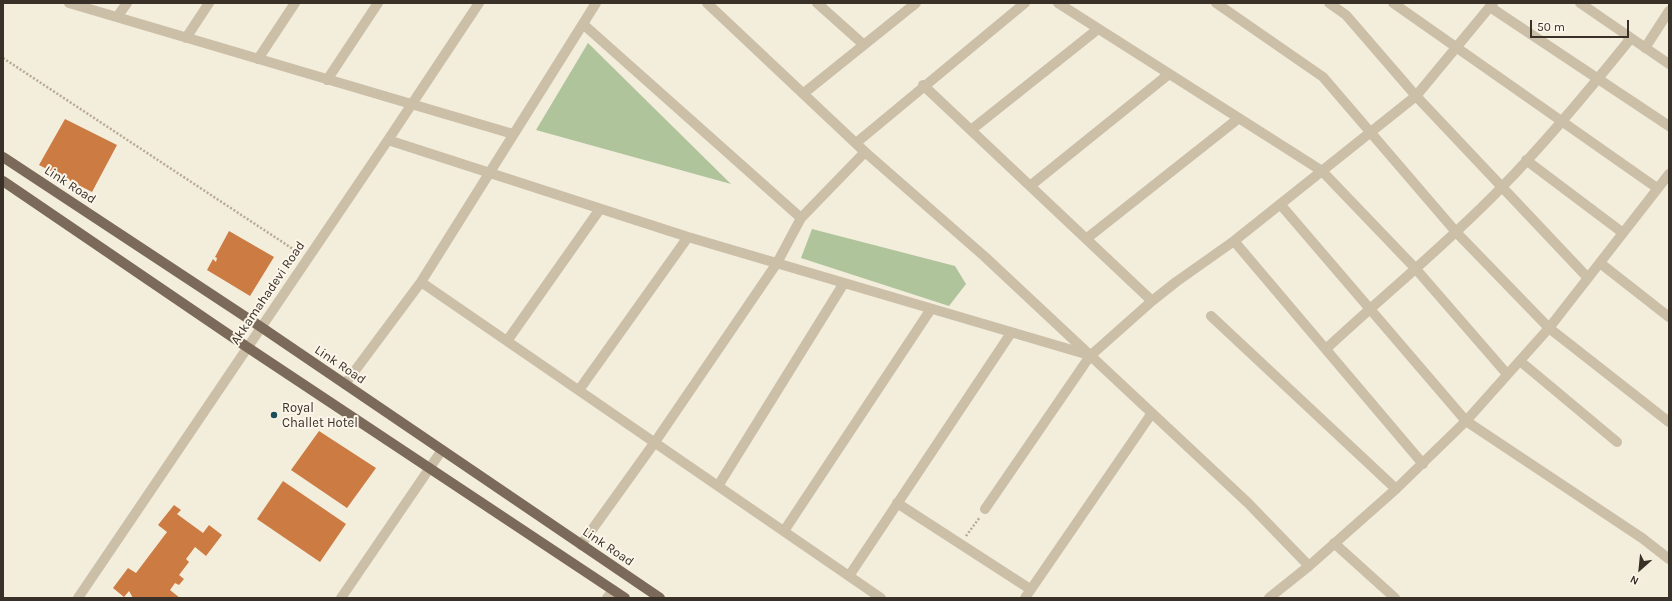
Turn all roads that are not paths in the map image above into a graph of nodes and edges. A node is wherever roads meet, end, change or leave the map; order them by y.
1 (69, 3) edge
2 (127, 3) edge
3 (209, 3) edge
4 (296, 3) edge
5 (378, 3) edge
6 (479, 3) edge
7 (596, 3) edge
8 (707, 3) edge
9 (817, 3) edge
10 (1025, 3) edge
11 (1058, 3) edge
12 (1216, 3) edge
13 (1329, 3) edge
14 (1393, 3) edge
15 (1580, 3) edge
16 (915, 4) edge
17 (1491, 5) edge
18 (1669, 11) edge
19 (117, 17) junction
20 (582, 24) junction
21 (1098, 29) junction
22 (186, 38) junction
23 (1631, 38) junction
24 (864, 45) junction
25 (1457, 47) junction
26 (1645, 48) junction
27 (258, 59) junction
28 (1669, 64) edge
29 (1169, 74) junction
30 (1598, 78) junction
31 (327, 80) junction
32 (923, 85) junction
33 (804, 93) junction
34 (1416, 96) junction
35 (412, 104) junction
36 (1239, 118) junction
37 (1561, 121) junction
38 (1669, 126) edge
39 (971, 130) junction
40 (1371, 132) junction
41 (513, 134) junction
42 (388, 140) junction
43 (856, 143) junction
44 (865, 152) junction
45 (3, 156) edge
46 (1526, 160) junction
47 (1322, 171) junction
48 (489, 173) junction
49 (1669, 174) edge
50 (3, 181) edge
51 (1030, 186) junction
52 (1502, 187) junction
53 (1658, 188) junction
54 (1280, 204) junction
55 (600, 209) junction
56 (801, 218) junction
57 (1456, 232) junction
58 (1623, 233) junction
59 (688, 237) junction
60 (1086, 239) junction
61 (1234, 242) junction
62 (777, 263) junction
63 (1600, 263) junction
64 (1415, 268) junction
65 (1588, 278) junction
66 (421, 282) junction
67 (844, 283) junction
68 (1152, 301) junction
69 (1370, 308) junction
70 (930, 309) junction
71 (1211, 316) dead end
72 (1669, 317) edge
73 (262, 327) junction
74 (1549, 328) junction
75 (1011, 332) junction
76 (507, 341) junction
77 (247, 347) junction
78 (1326, 349) junction
79 (1090, 356) junction
80 (1520, 361) junction
81 (1508, 374) junction
82 (345, 384) junction
83 (579, 390) junction
84 (1152, 413) junction
85 (1466, 421) junction
86 (1669, 422) edge
87 (655, 442) junction
88 (1617, 442) dead end
89 (442, 450) junction
90 (1423, 464) junction
91 (429, 468) junction
92 (718, 486) junction
93 (1396, 489) junction
94 (897, 503) junction
95 (986, 509) road end
96 (784, 531) junction
97 (1334, 543) junction
98 (581, 545) junction
99 (1669, 559) edge
100 (1309, 566) junction
101 (849, 576) junction
102 (610, 594) edge
103 (1028, 594) edge
104 (78, 598) edge
105 (341, 598) edge
106 (625, 598) edge
107 (660, 598) edge
108 (881, 598) edge
109 (1269, 598) edge
110 (1395, 598) edge

1 - 19 street
2 - 19 street
3 - 22 street
4 - 27 street
5 - 31 street
6 - 35 street, Akkamahadevi Road
7 - 20 street
8 - 33 street
9 - 24 street
10 - 32 street
11 - 21 street
12 - 40 street
13 - 34 street
14 - 25 street
15 - 23 street
16 - 24 street
17 - 25 street
17 - 30 street
18 - 26 street
19 - 22 street
20 - 41 street
20 - 56 street
21 - 29 street
21 - 39 street
22 - 27 street
23 - 26 street
23 - 30 street
24 - 33 street
25 - 34 street
25 - 37 street
26 - 28 street
27 - 31 street
29 - 36 street
29 - 51 street
30 - 37 street
30 - 38 street
31 - 35 street
32 - 39 street
32 - 43 street
33 - 43 street
34 - 40 street
34 - 52 street
35 - 41 street
35 - 42 street, Akkamahadevi Road
36 - 47 street
36 - 60 street
37 - 46 street
37 - 53 street
39 - 51 street
40 - 47 street
40 - 57 street
41 - 48 street
42 - 48 street
42 - 73 street, Akkamahadevi Road
43 - 44 street
44 - 56 street
44 - 79 street
45 - 73 main road, Link Road
46 - 52 street
46 - 58 street
47 - 54 street
47 - 64 street
48 - 55 street
48 - 66 street
49 - 53 street
50 - 77 main road
51 - 60 street
52 - 57 street
52 - 65 street
53 - 58 street
54 - 61 street
54 - 69 street
55 - 59 street
55 - 76 street
56 - 62 street
57 - 64 street
57 - 74 street
58 - 63 street
59 - 62 street
59 - 83 street
60 - 68 street
61 - 68 street
61 - 78 street
62 - 67 street
62 - 87 street
63 - 65 street
63 - 72 street
64 - 69 street
64 - 81 street
65 - 74 street
66 - 76 street
66 - 82 street
67 - 70 street
67 - 92 street
68 - 79 street
69 - 78 street
69 - 85 street
70 - 75 street
70 - 96 street
71 - 93 street
73 - 77 street, Akkamahadevi Road
73 - 82 main road, Link Road
74 - 80 street
74 - 86 street
75 - 79 street
75 - 94 street
76 - 83 street
77 - 91 main road
77 - 104 street, Akkamahadevi Road
78 - 90 street
79 - 84 street
79 - 95 street
80 - 81 street
80 - 88 street
81 - 85 street
82 - 89 main road, Link Road
83 - 87 street
84 - 100 street
84 - 103 street
85 - 90 street
85 - 99 street
87 - 92 street
87 - 98 street
89 - 91 street
89 - 98 main road, Link Road
90 - 93 street
91 - 102 main road
91 - 105 street
92 - 96 street
93 - 97 street
94 - 101 street
94 - 103 street
96 - 101 street
97 - 100 street
97 - 110 street
98 - 107 main road, Link Road
100 - 109 street
101 - 108 street
102 - 106 main road

